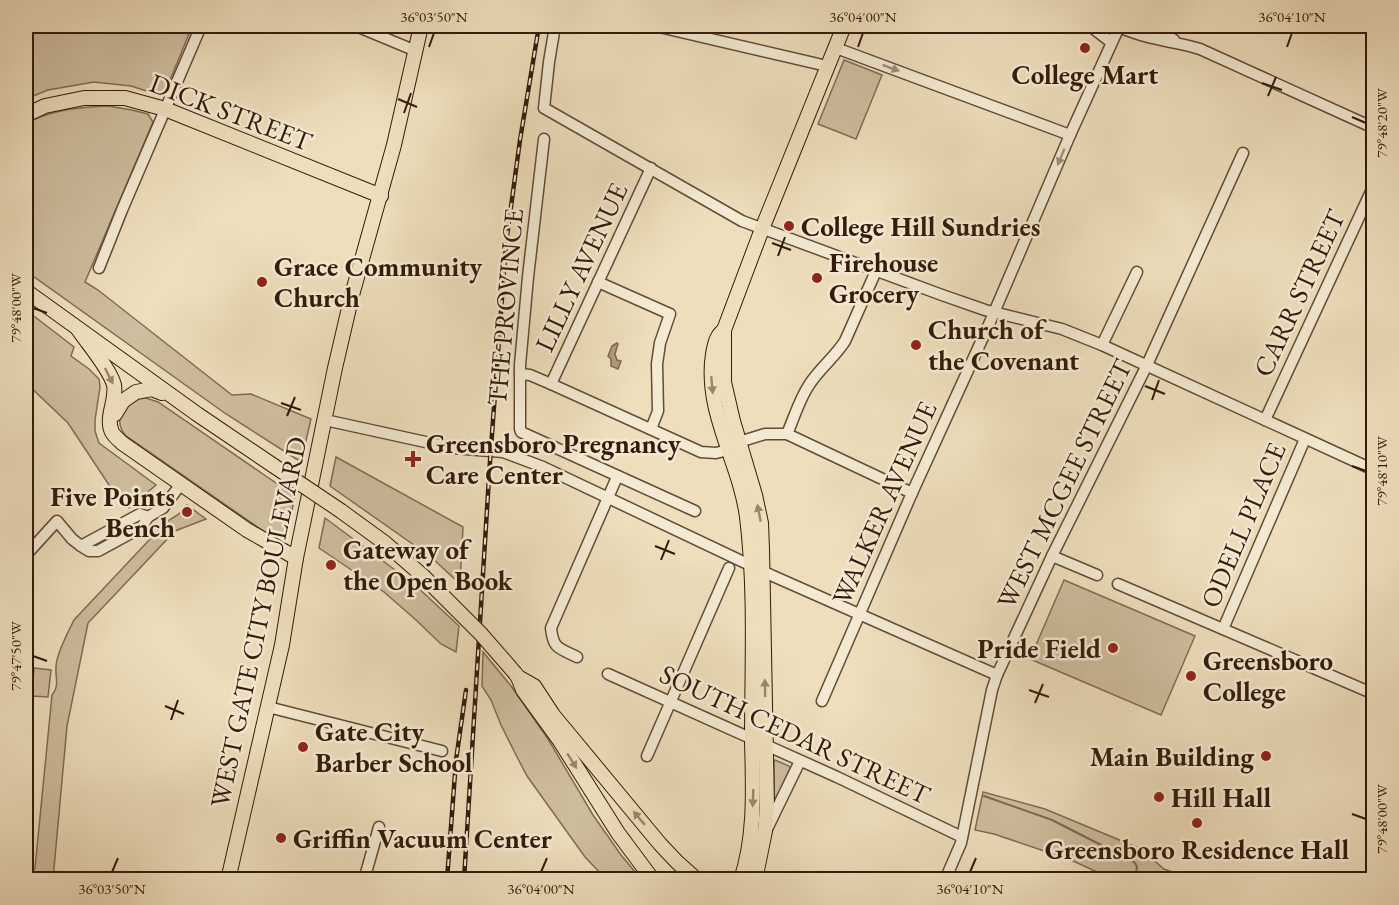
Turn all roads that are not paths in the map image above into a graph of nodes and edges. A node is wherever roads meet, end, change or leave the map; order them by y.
1 (201, 26) edge
2 (356, 26) edge
3 (421, 26) edge
4 (555, 26) edge
5 (655, 26) edge
6 (844, 26) edge
7 (1090, 26) edge
8 (1117, 26) edge
9 (1146, 26) edge
10 (1112, 42) junction
11 (1176, 42) junction
12 (836, 48) junction
13 (416, 51) junction
14 (827, 66) junction
15 (165, 109) junction
16 (26, 114) edge
17 (1374, 128) edge
18 (1070, 135) junction
19 (544, 140) dead end
20 (1243, 153) dead end
21 (651, 168) junction
22 (1374, 185) edge
23 (381, 196) junction
24 (762, 229) junction
25 (99, 268) dead end
26 (876, 271) junction
27 (1137, 272) dead end
28 (598, 282) junction
29 (26, 291) edge
30 (993, 312) junction
31 (78, 329) junction
32 (1102, 345) junction
33 (1147, 366) junction
34 (520, 374) junction
35 (551, 384) junction
36 (173, 396) junction
37 (325, 420) junction
38 (1265, 420) junction
39 (651, 429) junction
40 (112, 431) junction
41 (788, 434) junction
42 (1305, 439) junction
43 (734, 446) junction
44 (1374, 470) edge
45 (617, 477) junction
46 (181, 484) junction
47 (912, 493) junction
48 (608, 499) junction
49 (695, 512) dead end
50 (148, 517) junction
51 (116, 527) junction
52 (124, 538) junction
53 (81, 546) junction
54 (26, 555) edge
55 (1052, 556) junction
56 (296, 558) junction
57 (729, 568) dead end
58 (757, 568) junction
59 (1096, 575) dead end
60 (1118, 584) dead end
61 (860, 615) junction
62 (1223, 629) junction
63 (577, 657) dead end
64 (608, 674) dead end
65 (516, 675) junction
66 (997, 675) junction
67 (1374, 694) edge
68 (822, 701) dead end
69 (671, 702) junction
70 (268, 707) junction
71 (752, 740) junction
72 (766, 746) junction
73 (442, 751) dead end
74 (647, 756) dead end
75 (800, 761) junction
76 (380, 827) dead end
77 (765, 831) junction
78 (962, 837) junction
79 (749, 878) edge
80 (228, 879) edge
81 (364, 879) edge
82 (652, 879) edge
83 (697, 879) edge
84 (945, 879) edge

1 - 15 street
2 - 13 street
3 - 13 main road, WEST GATE CITY BOULEVARD
4 - 21 street
5 - 14 street
6 - 12 main road
7 - 10 street
8 - 10 street, WALKER AVENUE
8 - 11 street
9 - 11 street
10 - 18 street, WALKER AVENUE
11 - 17 street
12 - 14 main road
12 -> 18 street
13 - 23 main road, WEST GATE CITY BOULEVARD
14 - 24 main road
15 - 16 main road, DICK STREET
15 - 23 main road, DICK STREET
15 - 25 street
18 -> 30 street, WALKER AVENUE
19 - 34 street, THE PROVINCE
20 - 33 street, WEST MCGEE STREET
21 - 24 street
21 - 28 street, LILLY AVENUE
22 - 38 street, CARR STREET
23 - 37 main road, WEST GATE CITY BOULEVARD
24 - 26 street
24 - 43 main road
26 - 30 street
26 - 41 street
27 - 32 street
28 - 35 street, LILLY AVENUE
28 - 39 street
29 - 31 main road
30 - 32 street
30 - 47 street, WALKER AVENUE
31 - 36 main road
31 -> 40 main road
32 - 33 street
33 - 38 street
33 - 55 street, WEST MCGEE STREET
34 - 35 street
34 - 45 street, THE PROVINCE
35 - 39 street
36 - 40 main road
36 - 65 main road, bridge
37 - 48 street
37 - 56 main road, WEST GATE CITY BOULEVARD
38 - 42 street
39 - 43 street
40 - 46 main road
41 - 43 street
41 - 47 street
42 - 44 street
42 - 62 street, ODELL PLACE
43 - 58 main road
45 - 48 street
45 - 49 street, THE PROVINCE
46 - 50 street
46 - 56 main road
47 - 61 street, WALKER AVENUE
48 - 58 street
48 - 63 street
50 - 51 street
50 - 52 street
51 - 52 street
51 - 53 street
52 - 53 street
53 - 54 street
55 - 59 street
55 - 66 street, WEST MCGEE STREET
56 - 70 main road, WEST GATE CITY BOULEVARD
57 - 69 street
58 - 61 street
58 - 71 main road
72 -> 58 main road
60 - 62 street
61 - 66 street
61 - 68 street, WALKER AVENUE
62 - 67 street
64 - 69 street, SOUTH CEDAR STREET
65 -> 82 main road
83 -> 65 main road
66 - 78 street, WEST MCGEE STREET
69 - 71 street, SOUTH CEDAR STREET
69 - 74 street
70 - 73 street
70 - 80 main road, WEST GATE CITY BOULEVARD
71 - 72 street, SOUTH CEDAR STREET
71 -> 79 main road
72 - 75 street, SOUTH CEDAR STREET
72 - 77 main road
75 - 77 street
75 - 78 street, SOUTH CEDAR STREET
76 - 81 street
77 - 79 main road
78 - 84 street, WEST MCGEE STREET

